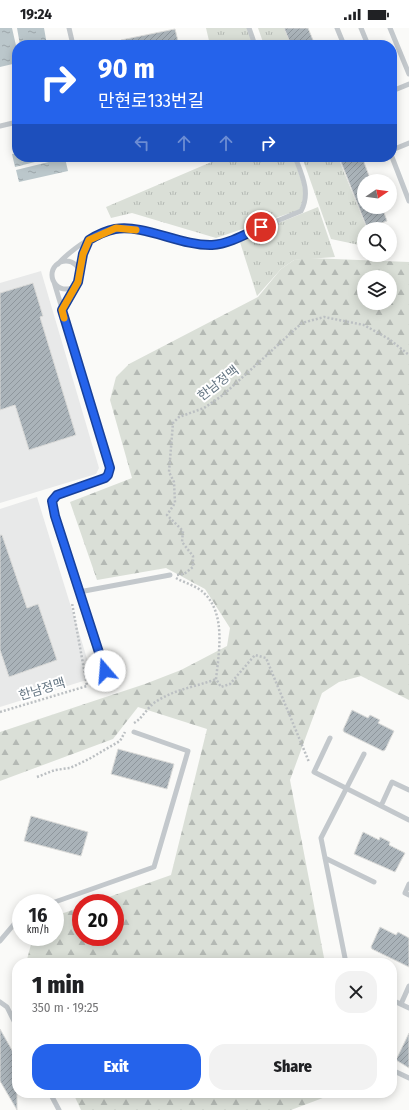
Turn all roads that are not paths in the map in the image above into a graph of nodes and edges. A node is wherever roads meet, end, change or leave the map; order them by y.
1 (69, 28) edge
2 (249, 28) edge
3 (337, 28) edge
4 (361, 28) edge
5 (390, 28) edge
6 (72, 40) edge
7 (253, 40) edge
8 (342, 40) edge
9 (366, 40) edge
10 (395, 40) edge
11 (397, 45) edge
12 (409, 74) edge
13 (409, 84) edge
14 (397, 88) edge
15 (12, 123) edge
16 (0, 126) edge
17 (409, 143) edge
18 (397, 148) edge
19 (297, 162) edge
20 (394, 162) edge
21 (409, 202) edge
22 (89, 240) junction
23 (58, 264) junction
24 (80, 272) junction
25 (54, 282) junction
26 (75, 285) junction
27 (62, 310) junction
28 (170, 575) road end
29 (79, 592) junction
30 (105, 671) dead end
31 (134, 732) dead end
32 (330, 738) dead end
33 (364, 754) dead end
34 (347, 789) junction
35 (409, 790) edge
36 (381, 806) junction
37 (409, 820) edge
38 (325, 858) junction
39 (374, 882) dead end
40 (409, 884) edge
41 (409, 895) edge
42 (64, 899) edge
43 (12, 927) edge
44 (0, 941) edge
45 (345, 958) edge
46 (409, 986) edge
47 (0, 1002) edge
48 (397, 1002) edge
49 (400, 1004) junction
50 (409, 1008) edge
51 (12, 1017) edge
52 (397, 1072) edge
53 (409, 1078) edge
54 (53, 1098) edge
55 (59, 1110) edge

1 - 6 lane
2 - 7 lane
3 - 8 lane
4 - 9 lane
5 - 10 lane
11 - 12 lane
13 - 14 lane
15 - 16 lane
17 - 18 lane
19 - 22 lane
20 - 21 lane
22 - 23 lane
22 - 24 lane
23 - 24 lane
23 - 25 lane
24 - 26 lane
25 - 26 lane
25 - 27 lane
26 - 27 lane
27 - 29 lane
28 - 29 lane
29 - 30 lane
31 - 42 lane
32 - 34 lane
33 - 34 lane
34 - 36 lane
34 - 38 lane
35 - 36 lane
36 - 37 lane
38 - 39 lane
38 - 45 lane
40 - 41 lane
43 - 44 lane
46 - 49 lane
47 - 51 lane
48 - 49 lane
49 - 50 lane
52 - 53 lane
54 - 55 lane

